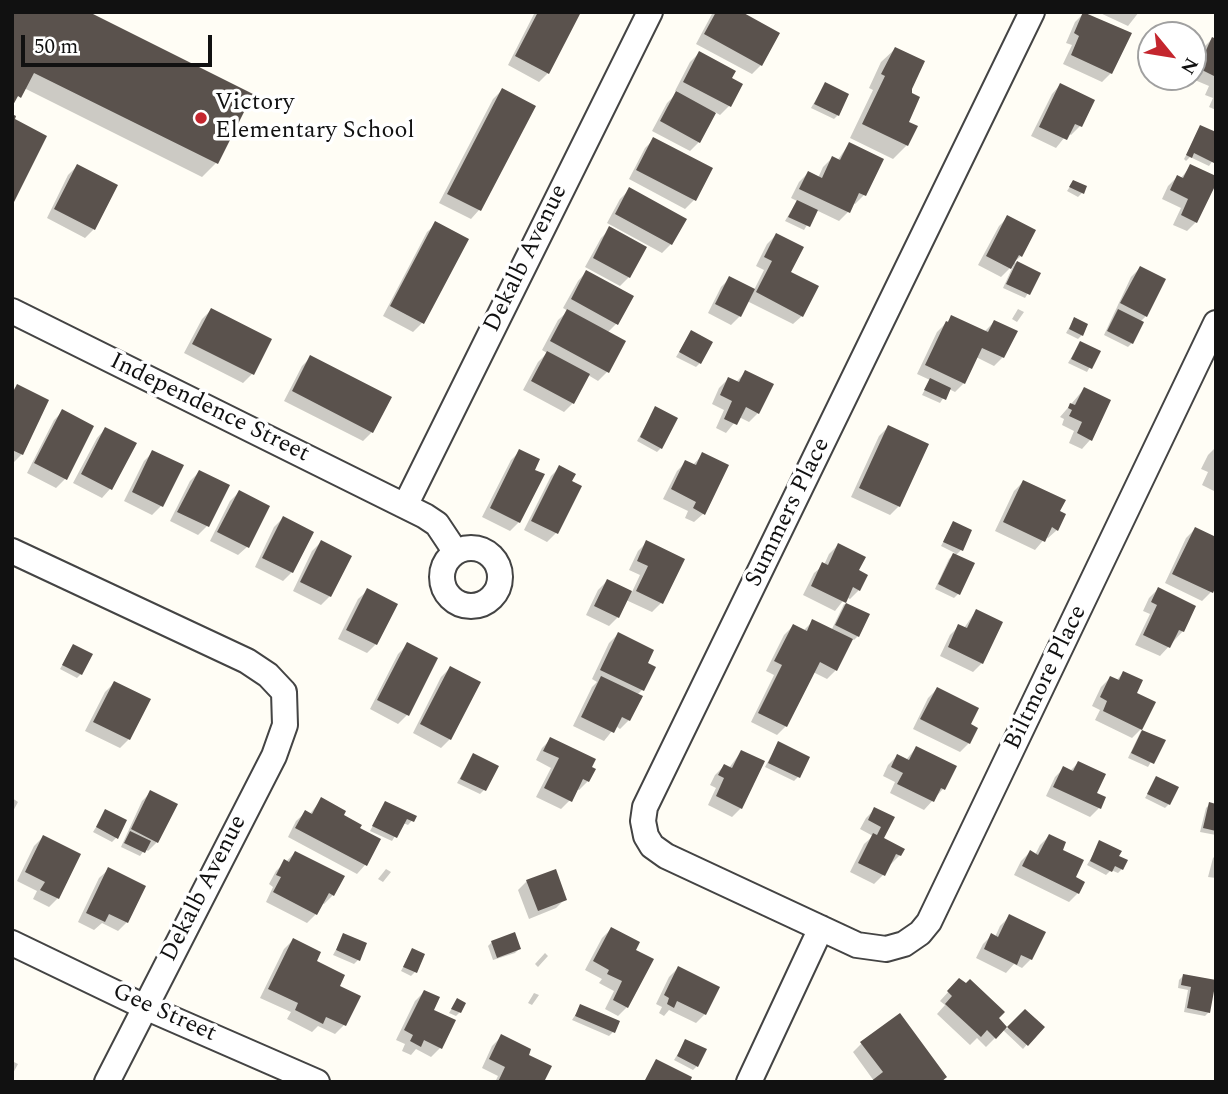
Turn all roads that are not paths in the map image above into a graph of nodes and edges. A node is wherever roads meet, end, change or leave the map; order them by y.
1 (650, 12) edge
2 (1032, 12) edge
3 (12, 311) edge
4 (1216, 323) edge
5 (405, 506) junction
6 (12, 551) edge
7 (456, 551) dead end
8 (821, 928) junction
9 (12, 943) edge
10 (145, 1007) junction
11 (107, 1082) edge
12 (317, 1082) edge
13 (749, 1082) edge

1 - 5 street, Dekalb Avenue
2 - 8 street, Summers Place
3 - 5 street, Independence Street
4 - 8 street, Biltmore Place
5 - 7 street, Independence Street
6 - 10 street, Dekalb Avenue
8 - 13 street
9 - 10 street, Gee Street
10 - 11 street, Dekalb Avenue
10 - 12 street, Gee Street

